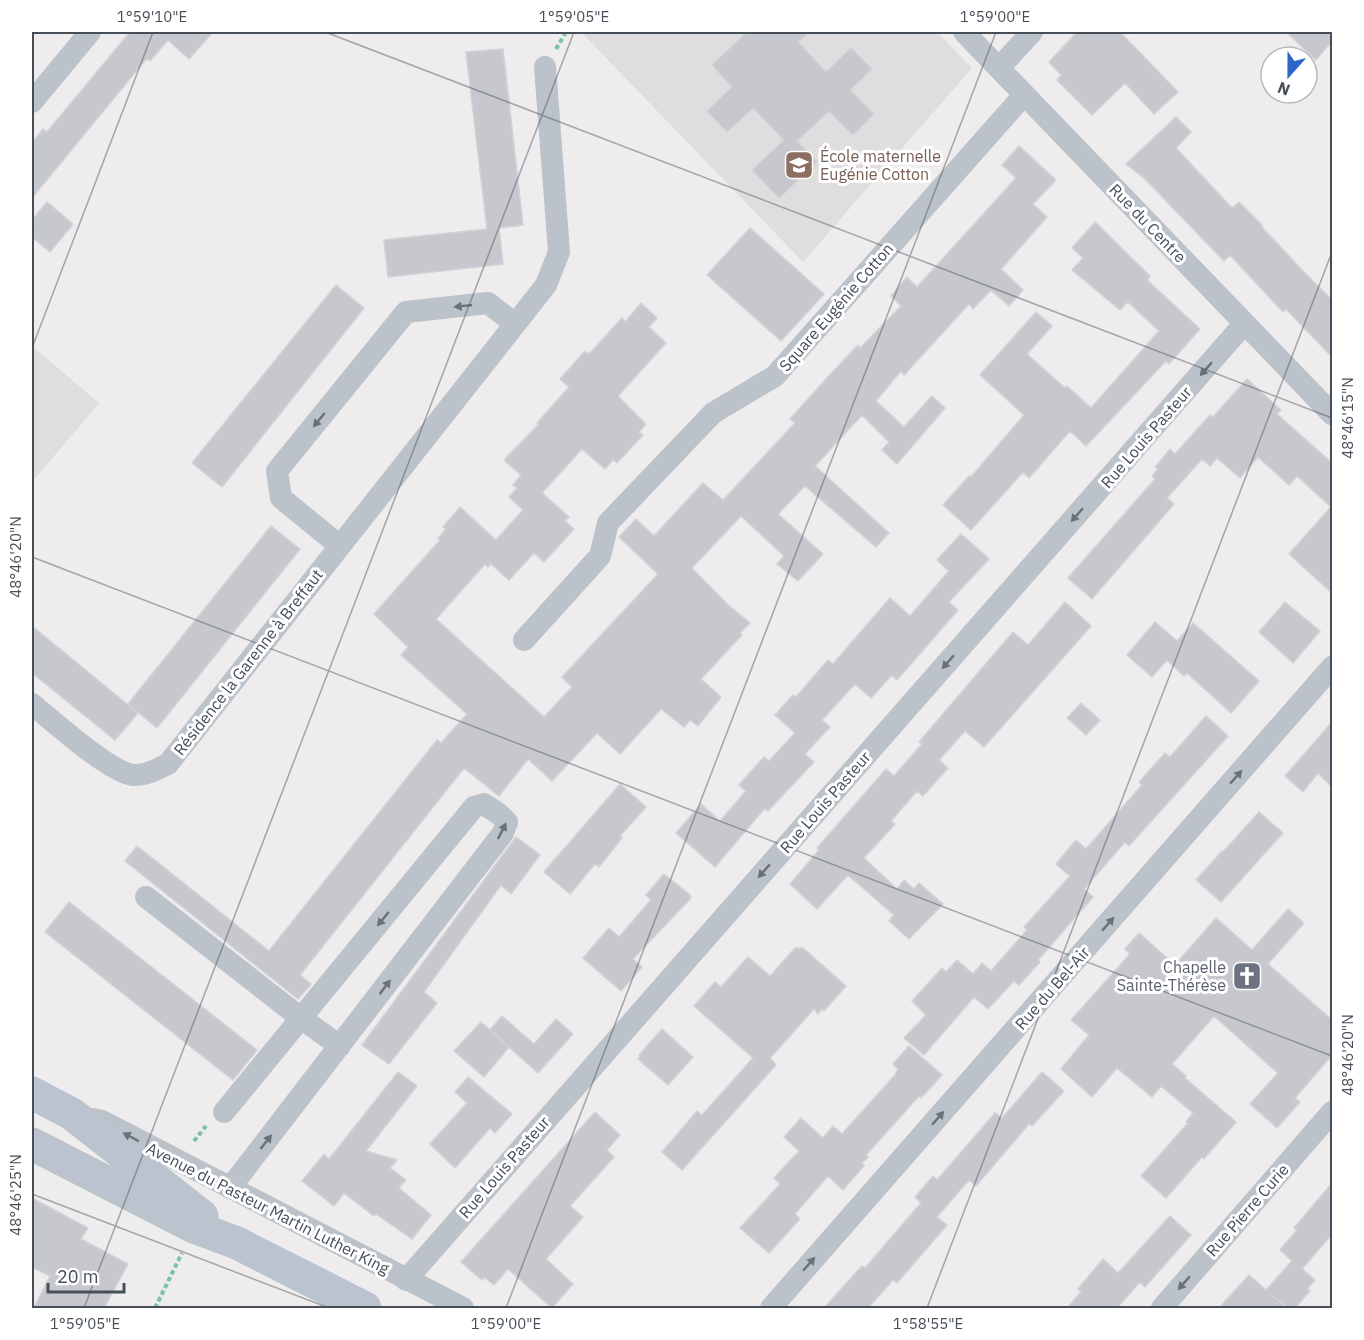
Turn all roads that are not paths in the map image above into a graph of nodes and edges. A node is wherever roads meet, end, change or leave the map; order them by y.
1 (90, 32) edge
2 (964, 32) edge
3 (1032, 32) edge
4 (545, 67) dead end
5 (999, 68) junction
6 (1024, 94) junction
7 (32, 102) edge
8 (514, 323) junction
9 (1244, 324) junction
10 (1332, 414) edge
11 (340, 546) junction
12 (525, 640) dead end
13 (1332, 667) edge
14 (32, 704) edge
15 (146, 897) dead end
16 (302, 1019) junction
17 (340, 1046) junction
18 (32, 1093) edge
19 (1332, 1112) edge
20 (72, 1114) junction
21 (218, 1115) road end
22 (32, 1144) edge
23 (230, 1188) junction
24 (237, 1243) junction
25 (406, 1280) junction
26 (365, 1308) edge
27 (463, 1308) edge
28 (771, 1308) edge
29 (1162, 1308) edge

1 - 7 street
2 - 5 street, Rue du Centre
3 - 5 street
4 - 8 street, Résidence la Garenne à Breffaut
5 - 6 street, Rue du Centre
6 - 9 street, Rue du Centre
6 - 12 street, Square Eugénie Cotton
8 - 11 street, Résidence la Garenne à Breffaut
8 -> 11 street
9 - 10 street, Rue du Centre
9 -> 25 street, Rue Louis Pasteur
11 - 14 street, Résidence la Garenne à Breffaut
28 -> 13 street, Rue du Bel-Air
15 - 16 street
16 - 17 street
17 -> 16 street
16 - 21 street
23 -> 17 street
18 - 20 street, Avenue du Pasteur Martin Luther King
19 -> 29 street, Rue Pierre Curie
23 -> 20 street, Avenue du Pasteur Martin Luther King
20 - 24 street, Avenue du Pasteur Martin Luther King
22 - 24 street, Avenue du Pasteur Martin Luther King
23 - 25 street, Avenue du Pasteur Martin Luther King
24 - 26 street, Avenue du Pasteur Martin Luther King
25 - 27 street, Avenue du Pasteur Martin Luther King

